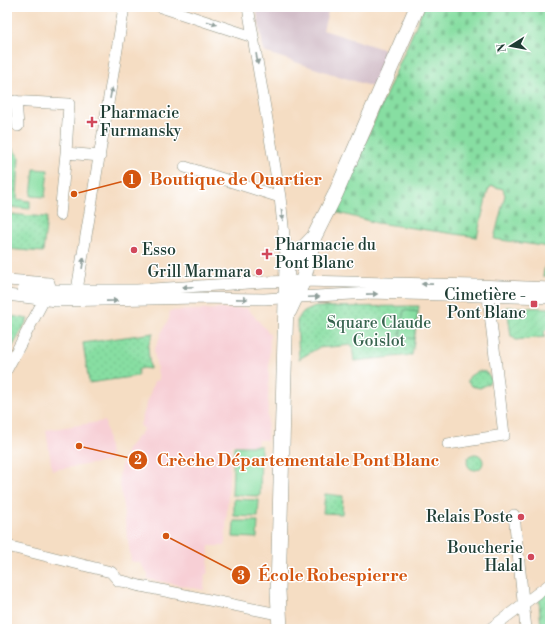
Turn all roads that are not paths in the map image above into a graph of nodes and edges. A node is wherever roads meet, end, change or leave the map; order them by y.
1 (124, 7) edge
2 (161, 7) edge
3 (248, 7) edge
4 (417, 7) edge
5 (254, 37) junction
6 (12, 101) edge
7 (18, 126) dead end
8 (66, 153) junction
9 (100, 156) junction
10 (185, 168) dead end
11 (280, 197) junction
12 (60, 215) dead end
13 (314, 237) junction
14 (287, 265) junction
15 (7, 280) edge
16 (303, 281) junction
17 (287, 282) junction
18 (550, 288) edge
19 (7, 290) edge
20 (48, 293) junction
21 (7, 295) edge
22 (76, 296) junction
23 (488, 296) junction
24 (291, 298) junction
25 (550, 298) edge
26 (7, 369) edge
27 (448, 444) dead end
28 (514, 515) dead end
29 (7, 546) edge
30 (550, 584) edge
31 (525, 603) junction
32 (278, 614) junction
33 (280, 629) edge
34 (490, 629) edge
35 (526, 629) edge

9 -> 1 street
2 -> 5 street
3 - 5 street
4 - 13 main road
5 -> 11 street
6 - 7 street
6 - 8 street
8 - 9 street
8 - 12 street
22 -> 9 street
10 - 11 street
11 -> 14 street
13 - 14 main road
13 - 16 main road
14 - 17 main road
15 - 20 street
16 - 17 street
18 -> 16 street
16 - 24 main road
17 -> 22 street
17 - 24 main road
19 - 20 street
20 - 21 street
20 - 22 street
20 - 26 street
22 -> 24 street
24 -> 23 street
23 - 25 street
23 - 27 street
24 - 32 main road
28 - 31 street
29 - 32 street
30 - 31 street
31 - 34 street
31 - 35 street
32 - 33 main road

